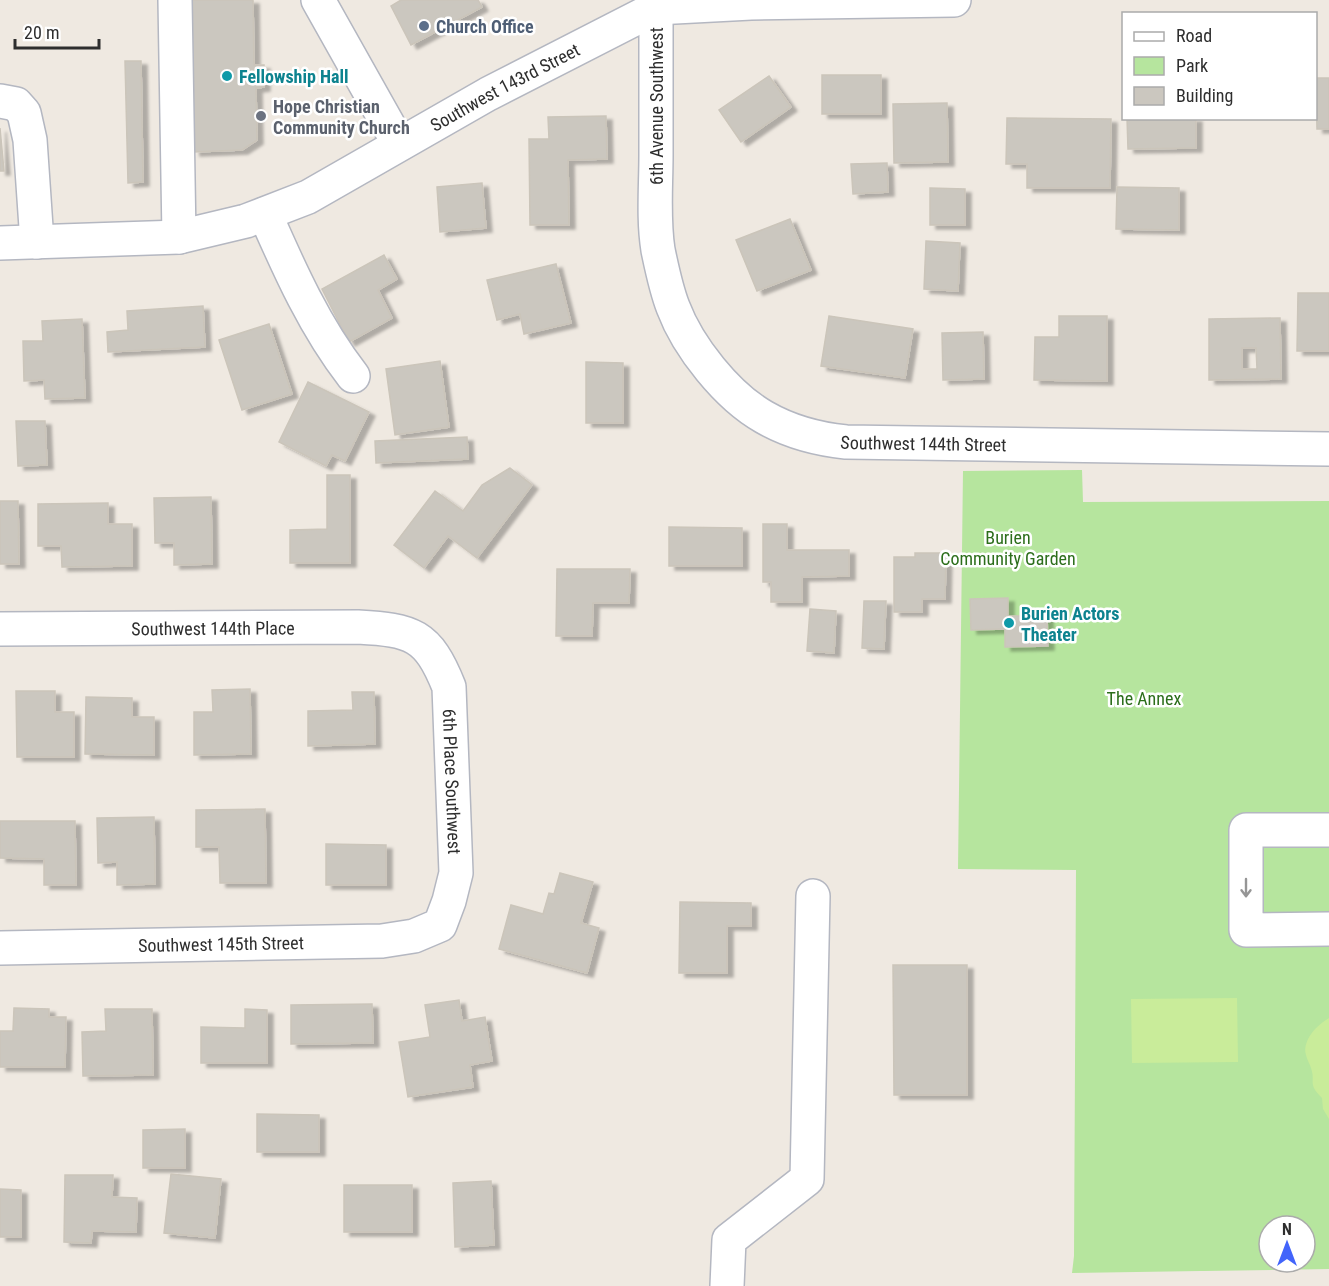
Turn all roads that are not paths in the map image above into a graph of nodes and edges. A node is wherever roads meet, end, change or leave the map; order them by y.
1 (176, 0) edge
2 (318, 0) edge
3 (954, 0) edge
4 (656, 4) edge
5 (0, 101) edge
6 (399, 144) junction
7 (656, 211) joint
8 (265, 214) junction
9 (178, 237) junction
10 (37, 242) junction
11 (0, 243) edge
12 (353, 376) dead end
13 (1329, 449) edge
14 (0, 629) edge
15 (423, 641) joint
16 (1329, 830) edge
17 (813, 896) dead end
18 (440, 925) joint
19 (1329, 929) edge
20 (0, 948) edge
21 (727, 1286) edge

1 - 9 street
2 - 6 street
3 - 4 street, Southwest 143rd Street
4 - 6 street, Southwest 143rd Street
4 - 7 street, 6th Avenue Southwest
5 - 10 street
6 - 8 street, Southwest 143rd Street
7 - 13 street, Southwest 144th Street
8 - 9 street, Southwest 143rd Street
8 - 12 street
9 - 10 street, Southwest 143rd Street
10 - 11 street, Southwest 143rd Street
14 - 15 street, Southwest 144th Place
15 - 18 street, 6th Place Southwest
16 -> 19 street
17 - 21 street
18 - 20 street, Southwest 145th Street

